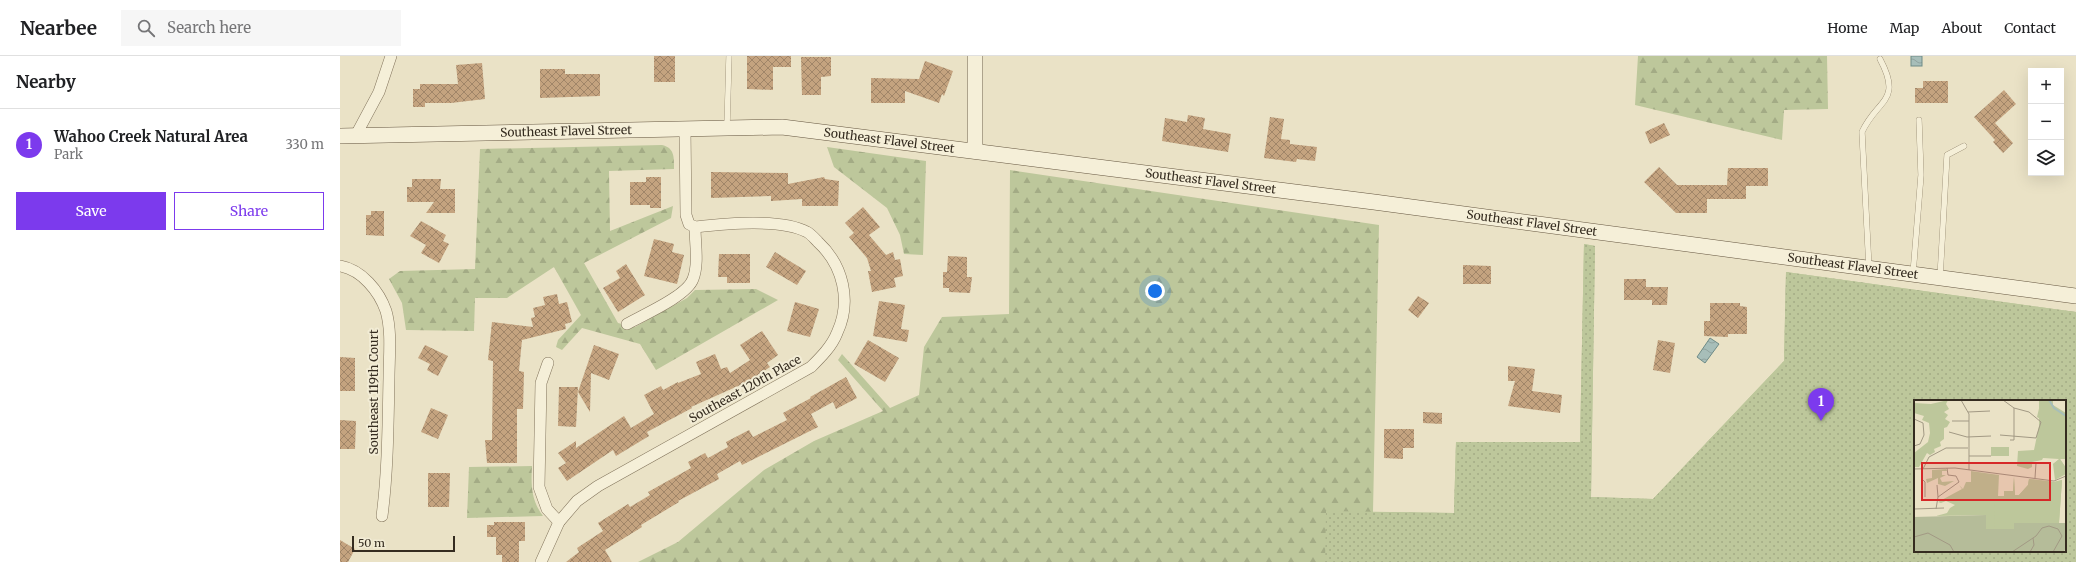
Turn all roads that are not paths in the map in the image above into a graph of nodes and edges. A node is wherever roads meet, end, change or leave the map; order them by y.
1 (391, 56) edge
2 (729, 56) edge
3 (975, 56) edge
4 (1880, 59) dead end
5 (1919, 120) dead end
6 (727, 127) junction
7 (685, 129) junction
8 (356, 135) junction
9 (340, 136) edge
10 (1964, 146) dead end
11 (975, 151) junction
12 (695, 227) junction
13 (340, 266) edge
14 (1869, 268) junction
15 (1913, 274) junction
16 (1940, 278) junction
17 (2076, 296) edge
18 (627, 324) dead end
19 (548, 363) dead end
20 (382, 516) dead end
21 (559, 522) junction
22 (541, 562) edge

1 - 8 street
2 - 6 lane
3 - 11 street
4 - 14 lane
5 - 15 lane
6 - 7 street, Southeast Flavel Street
6 - 11 street, Southeast Flavel Street
7 - 8 street, Southeast Flavel Street
7 - 12 street
8 - 9 street, Southeast Flavel Street
10 - 16 lane
11 - 14 street, Southeast Flavel Street
12 - 18 street
12 - 21 street, Southeast 120th Place
13 - 20 street, Southeast 119th Court
14 - 15 street, Southeast Flavel Street
15 - 16 street, Southeast Flavel Street
16 - 17 street, Southeast Flavel Street
19 - 21 street
21 - 22 street, Southeast 120th Place

